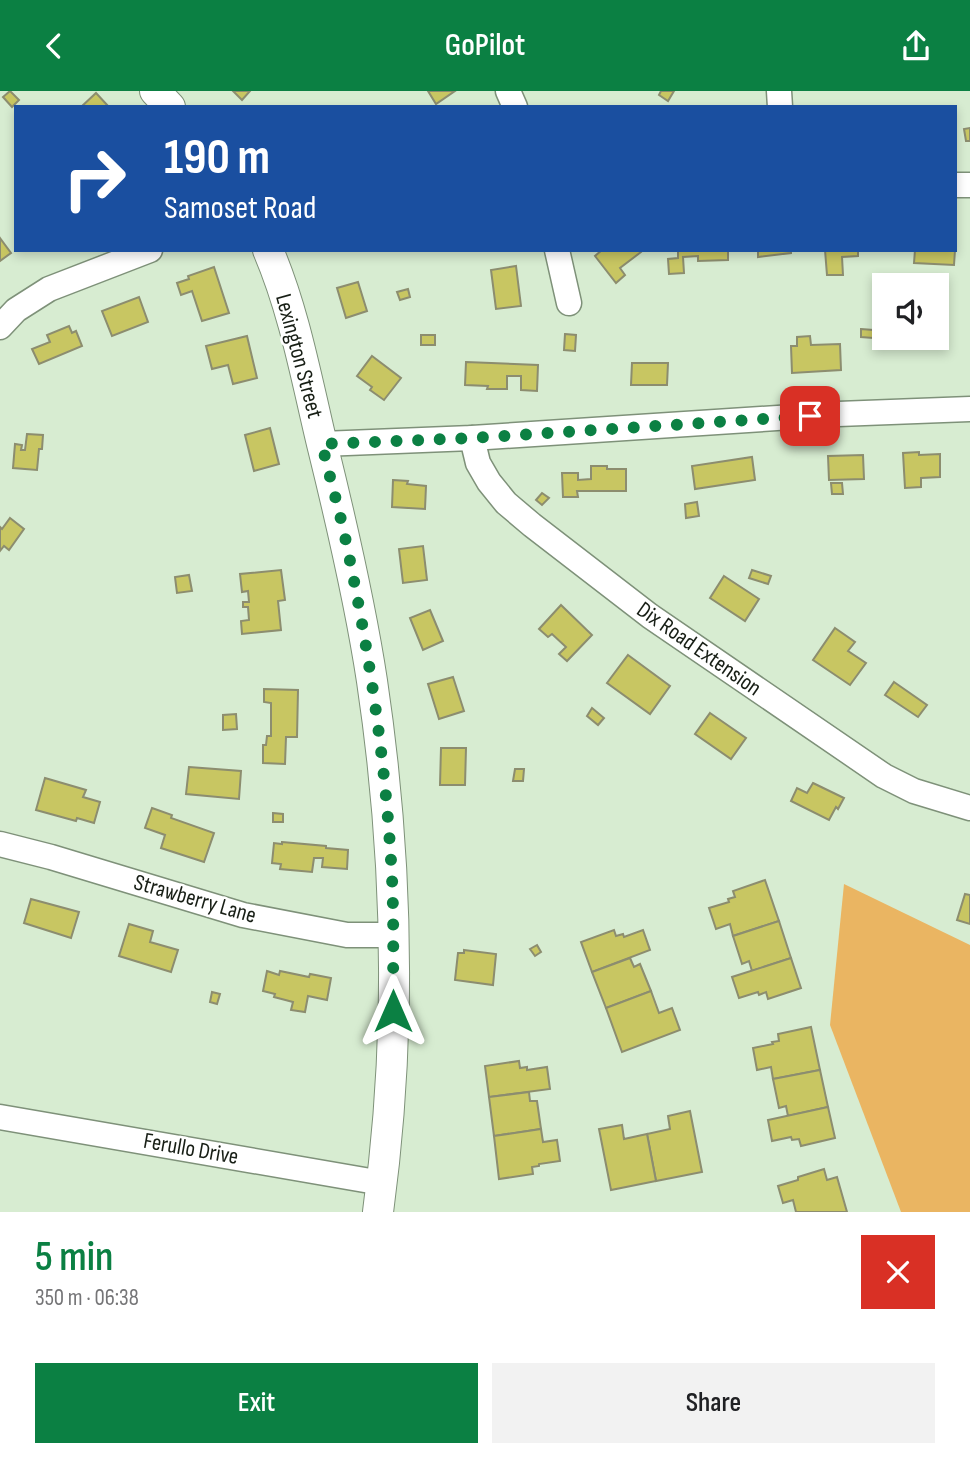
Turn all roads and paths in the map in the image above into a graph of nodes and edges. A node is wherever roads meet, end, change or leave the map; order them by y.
1 (155, 91) edge
2 (168, 105) edge
3 (145, 252) edge
4 (269, 252) edge
5 (557, 252) edge
6 (569, 303) dead end
7 (0, 327) edge
8 (970, 409) edge
9 (472, 438) junction
10 (322, 444) junction
11 (970, 808) edge
12 (0, 844) edge
13 (393, 935) junction
14 (0, 1117) edge
15 (380, 1198) edge

1 - 2 main road
3 - 7 street
4 - 10 main road, Lexington Street
5 - 6 street
8 - 9 street
9 - 10 street
9 - 11 street, Dix Road Extension
10 - 13 main road, Lexington Street
12 - 13 street, Strawberry Lane
13 - 15 main road, Lexington Street
14 - 15 street, Ferullo Drive

